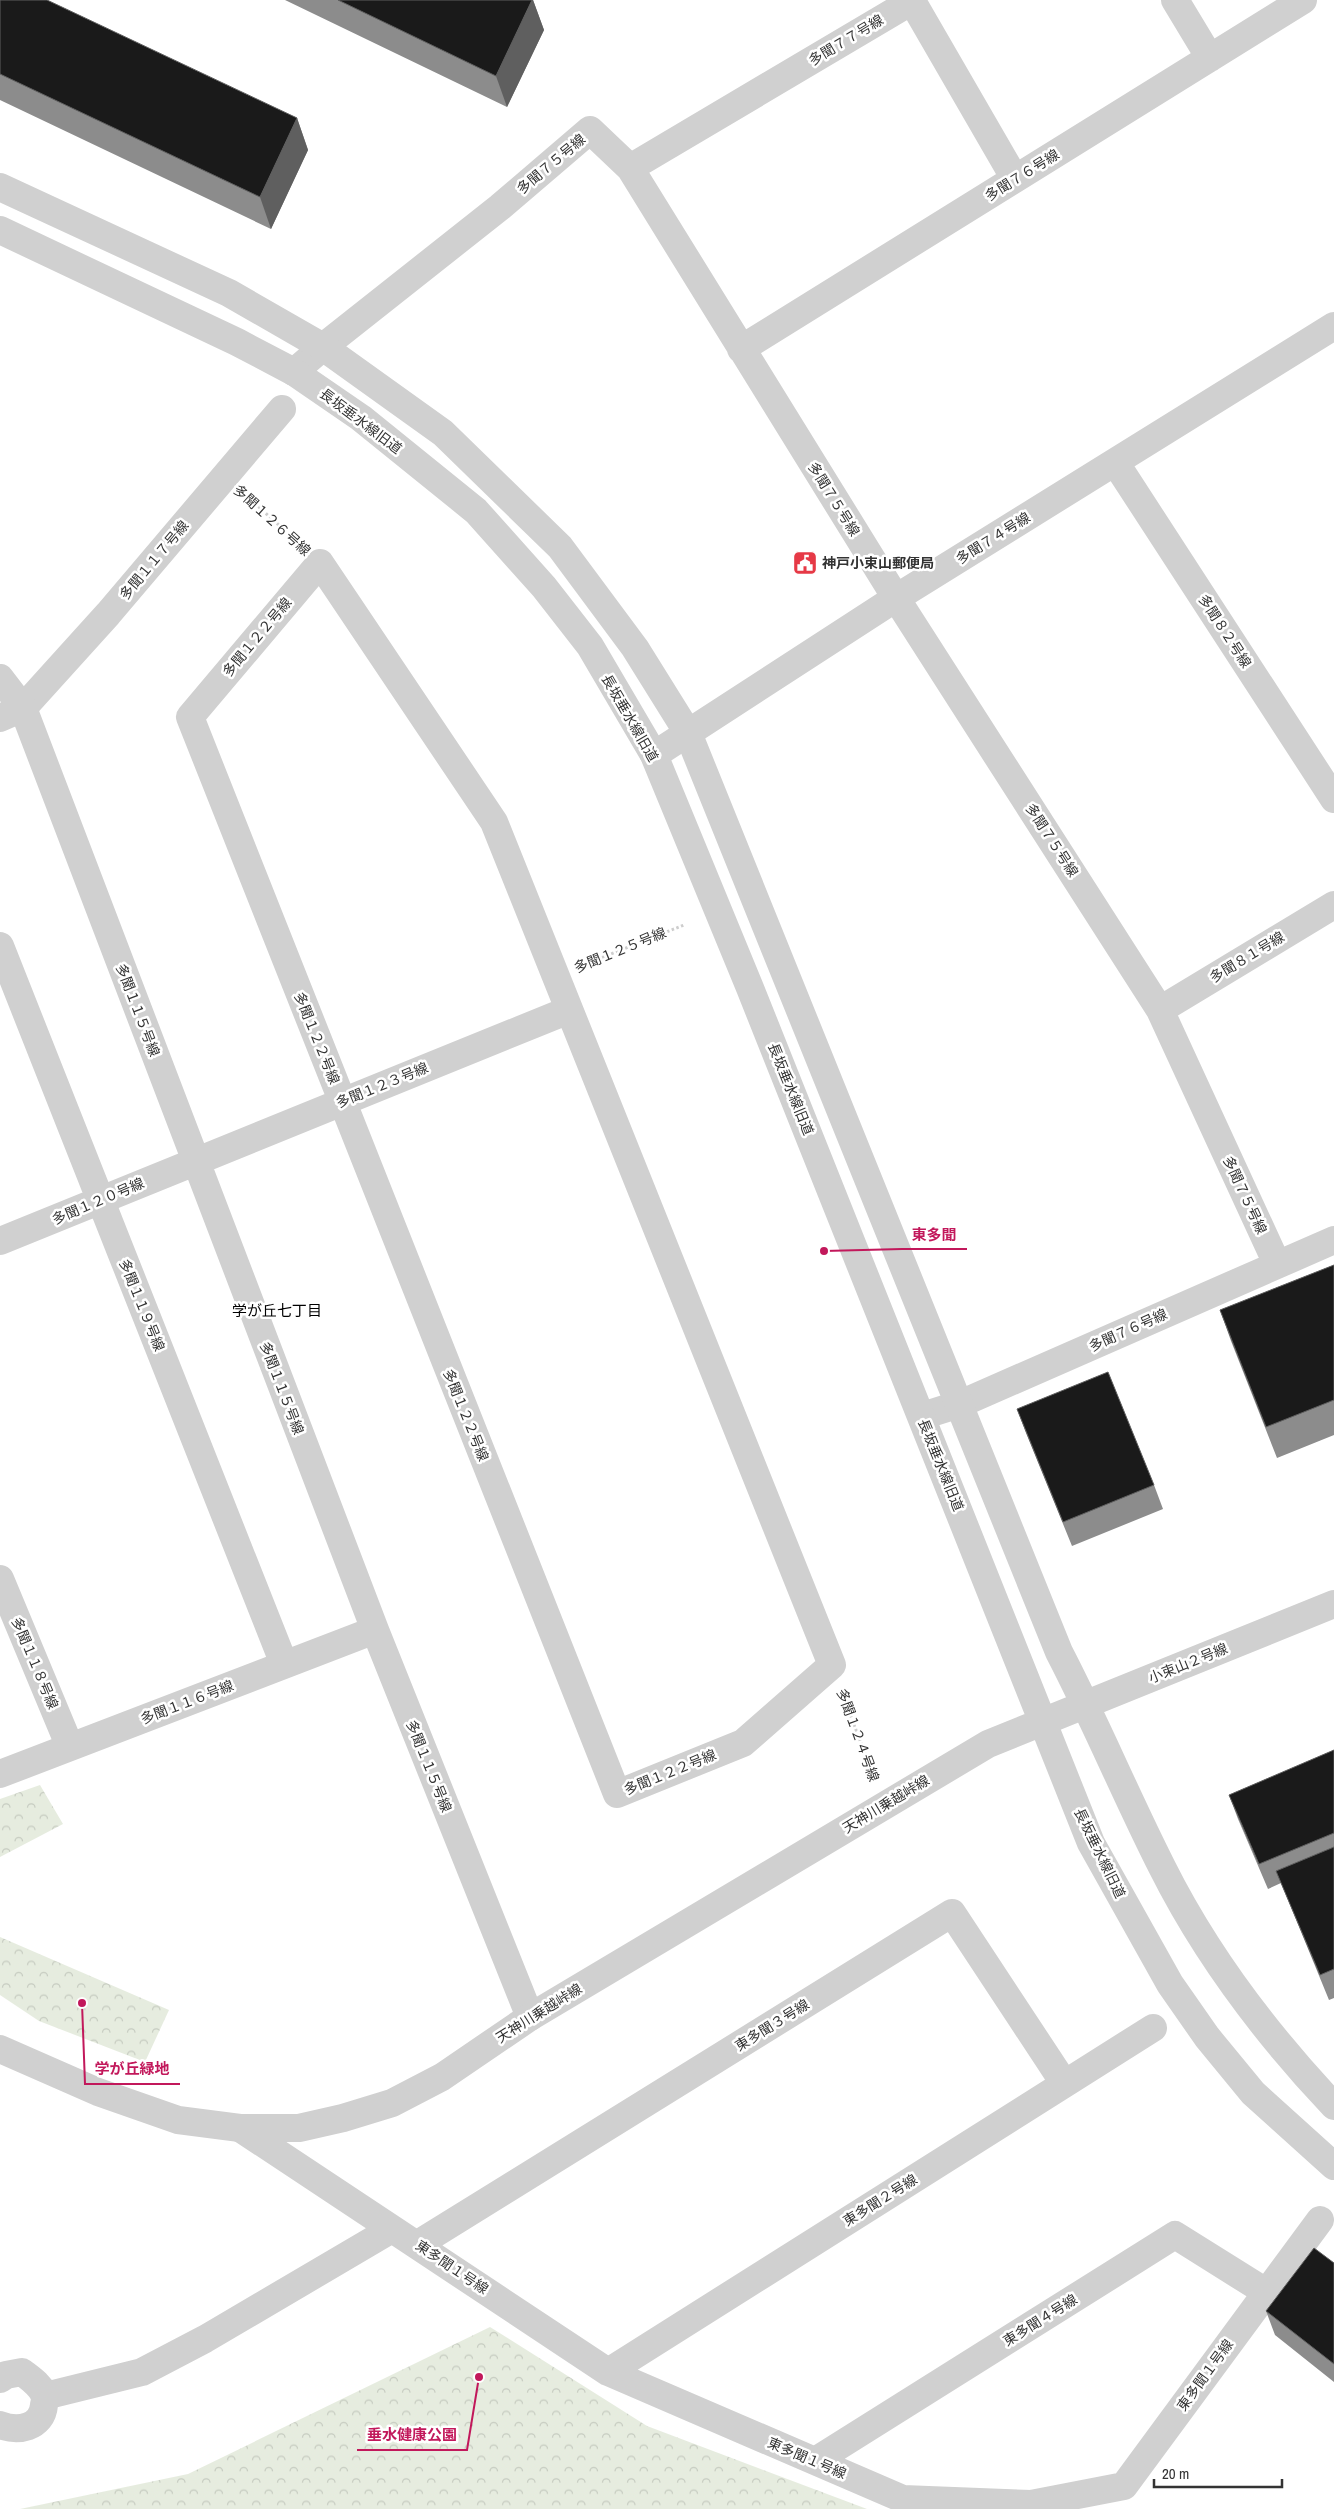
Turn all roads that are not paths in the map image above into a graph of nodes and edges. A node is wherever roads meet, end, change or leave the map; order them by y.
1 (1175, 0) edge
2 (1303, 0) edge
3 (1210, 58) junction
4 (630, 168) junction
5 (1015, 179) junction
6 (0, 187) edge
7 (0, 230) edge
8 (1334, 326) edge
9 (323, 347) junction
10 (741, 349) junction
11 (294, 372) junction
12 (282, 409) dead end
13 (1115, 462) junction
14 (896, 598) junction
15 (0, 678) edge
16 (11, 713) edge
17 (688, 733) junction
18 (654, 755) junction
19 (1334, 799) edge
20 (1334, 905) edge
21 (0, 946) edge
22 (569, 1010) junction
23 (1160, 1010) junction
24 (342, 1101) junction
25 (195, 1160) junction
26 (100, 1200) junction
27 (1334, 1240) edge
28 (0, 1241) edge
29 (1277, 1264) junction
30 (960, 1404) junction
31 (922, 1416) junction
32 (0, 1579) edge
33 (1334, 1604) edge
34 (375, 1630) junction
35 (284, 1664) junction
36 (1087, 1704) junction
37 (1041, 1722) junction
38 (70, 1747) junction
39 (0, 1774) edge
40 (530, 2017) junction
41 (1153, 2028) dead end
42 (0, 2050) edge
43 (1064, 2083) junction
44 (1334, 2106) edge
45 (240, 2128) junction
46 (1334, 2166) edge
47 (1320, 2220) dead end
48 (392, 2230) junction
49 (418, 2244) junction
50 (1266, 2292) junction
51 (608, 2372) junction
52 (0, 2379) edge
53 (45, 2396) junction
54 (0, 2425) edge
55 (815, 2461) junction

1 - 3 street
2 - 3 street, 多聞７６号線
3 - 5 street, 多聞７６号線
4 - 5 street, 多聞７７号線
4 - 9 street, 多聞７５号線
4 - 10 street, 多聞７５号線
5 - 10 street, 多聞７６号線
6 - 9 street
7 - 11 street, 長坂垂水線旧道
8 - 13 street, 多聞７４号線
9 - 11 street, 多聞７５号線
9 - 17 street
10 - 14 street, 多聞７５号線
11 - 18 street, 長坂垂水線旧道
12 - 16 street, 多聞１１７号線
13 - 14 street, 多聞７４号線
13 - 19 street, 多聞８２号線
14 - 17 street, 多聞７４号線
14 - 23 street, 多聞７５号線
15 - 16 street, 多聞１１５号線
16 - 25 street, 多聞１１５号線
17 - 18 street, 多聞７４号線
17 - 30 street
18 - 31 street, 長坂垂水線旧道
20 - 23 street, 多聞８１号線
21 - 26 street, 多聞１１９号線
22 - 24 street, 多聞１２３号線
22 - 24 street, 多聞１２２号線
22 - 24 street, 多聞１２２号線
23 - 29 street, 多聞７５号線
24 - 25 street, 多聞１２３号線
25 - 26 street, 多聞１２０号線
25 - 34 street, 多聞１１５号線
26 - 28 street, 多聞１２０号線
26 - 35 street, 多聞１１９号線
27 - 29 street, 多聞７６号線
29 - 30 street, 多聞７６号線
30 - 31 street, 多聞７６号線
30 - 36 street
31 - 37 street, 長坂垂水線旧道
32 - 38 street, 多聞１１８号線
33 - 36 street, 小束山２号線
34 - 35 street, 多聞１１６号線
34 - 40 street, 多聞１１５号線
35 - 38 street, 多聞１１６号線
36 - 37 street, 小束山２号線
36 - 44 street
37 - 40 street, 天神川乗越峠線
37 - 46 street, 長坂垂水線旧道
38 - 39 street, 多聞１１６号線
40 - 45 street, 天神川乗越峠線
41 - 43 street, 東多聞２号線
42 - 45 street, 天神川乗越峠線
43 - 49 street, 東多聞３号線
43 - 51 street, 東多聞２号線
45 - 48 street, 東多聞１号線
47 - 50 street, 東多聞１号線
48 - 49 street, 東多聞１号線
48 - 53 street
49 - 51 street, 東多聞１号線
50 - 55 street, 東多聞４号線
50 - 55 street, 東多聞１号線
51 - 55 street, 東多聞１号線
52 - 53 street
53 - 54 street

